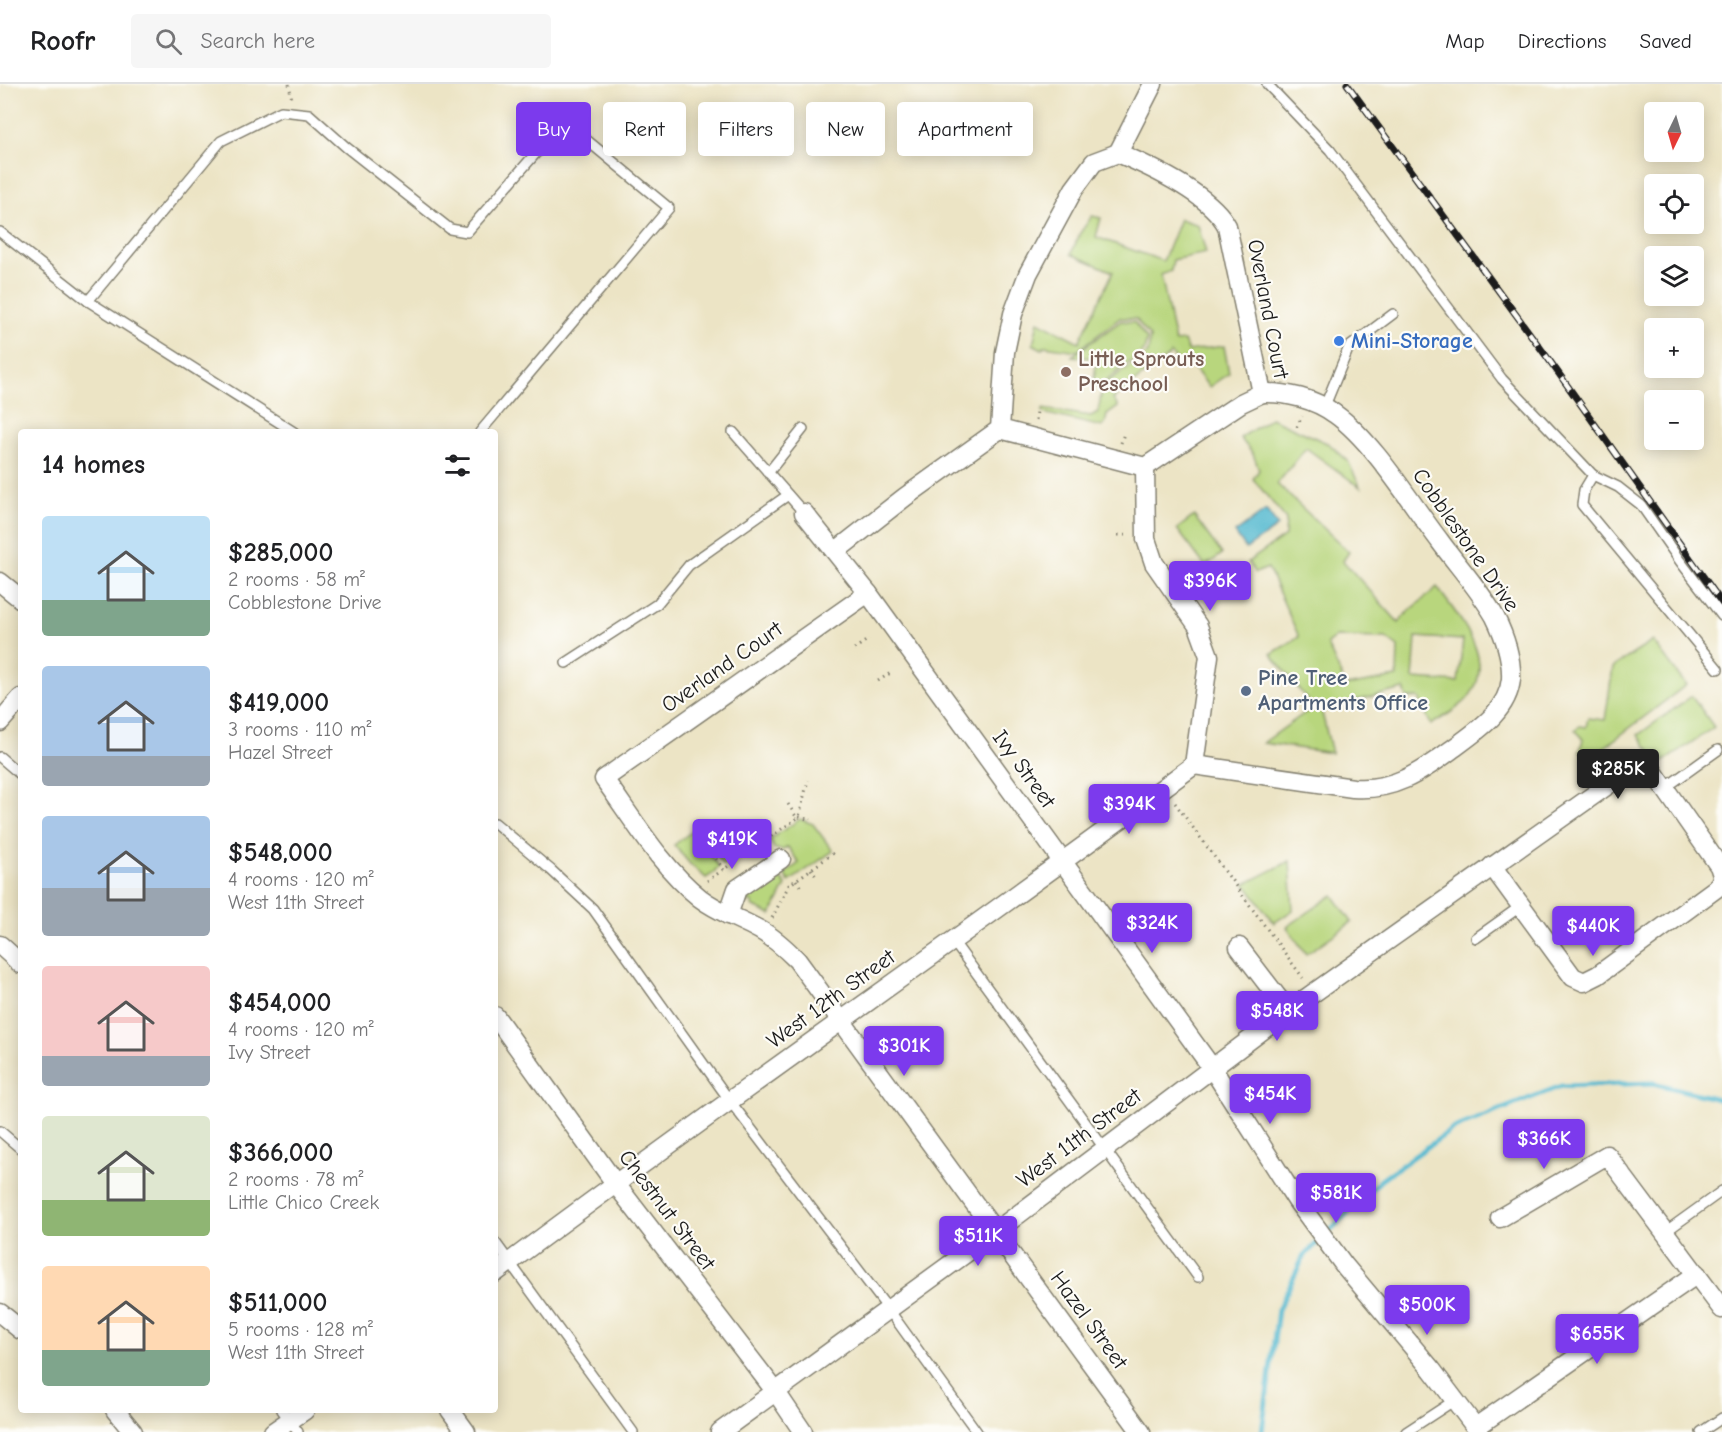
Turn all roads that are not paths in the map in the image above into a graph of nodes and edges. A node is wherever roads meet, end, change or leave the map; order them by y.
1 (1153, 84) edge
2 (1267, 84) edge
3 (1118, 153) junction
4 (0, 232) edge
5 (88, 301) junction
6 (1393, 314) dead end
7 (1262, 393) junction
8 (1324, 408) junction
9 (289, 429) edge
10 (483, 429) edge
11 (803, 429) dead end
12 (1000, 429) junction
13 (733, 432) dead end
14 (1145, 467) junction
15 (768, 473) junction
16 (1593, 475) junction
17 (788, 495) junction
18 (804, 513) joint
19 (836, 551) junction
20 (0, 582) edge
21 (868, 593) junction
22 (18, 597) edge
23 (1722, 616) edge
24 (566, 663) dead end
25 (1718, 669) dead end
26 (18, 701) edge
27 (0, 722) edge
28 (1718, 750) dead end
29 (0, 757) edge
30 (1194, 765) junction
31 (18, 772) edge
32 (604, 779) joint
33 (1665, 789) junction
34 (498, 826) edge
35 (780, 859) dead end
36 (1062, 862) junction
37 (1492, 866) junction
38 (1722, 875) edge
39 (1722, 880) edge
40 (1521, 906) junction
41 (728, 915) junction
42 (1476, 938) dead end
43 (953, 941) junction
44 (0, 945) edge
45 (1239, 946) dead end
46 (18, 961) edge
47 (1288, 1011) junction
48 (498, 1020) edge
49 (842, 1021) junction
50 (1212, 1068) junction
51 (730, 1101) junction
52 (0, 1131) edge
53 (18, 1146) edge
54 (1105, 1149) junction
55 (615, 1183) junction
56 (1722, 1191) edge
57 (1500, 1218) dead end
58 (995, 1232) junction
59 (1665, 1232) junction
60 (498, 1253) edge
61 (502, 1268) edge
62 (1697, 1274) junction
63 (1198, 1277) dead end
64 (1722, 1309) edge
65 (889, 1310) junction
66 (0, 1313) edge
67 (18, 1328) edge
68 (776, 1392) junction
69 (1455, 1400) junction
70 (117, 1413) edge
71 (452, 1413) edge
72 (1722, 1418) edge
73 (290, 1421) edge
74 (1477, 1429) edge
75 (133, 1432) edge
76 (273, 1432) edge
77 (466, 1432) edge
78 (633, 1432) edge
79 (720, 1432) edge
80 (803, 1432) edge
81 (977, 1432) edge
82 (1142, 1432) edge
83 (1406, 1432) edge
84 (1701, 1432) edge

1 - 3 street
2 - 16 lane
3 - 7 street, Overland Court
3 - 12 street
4 - 5 lane
5 - 9 lane
5 - 10 lane
6 - 8 lane
7 - 8 street, Cobblestone Drive
7 - 14 street, Overland Court
8 - 30 street, Cobblestone Drive
11 - 15 lane
12 - 14 street
12 - 19 street
13 - 15 lane
14 - 30 street
15 - 17 lane
16 - 23 lane
16 - 25 lane
17 - 18 lane
17 - 24 lane
18 - 19 street, Ivy Street
19 - 21 street, Ivy Street
20 - 22 street
21 - 32 street, Overland Court
21 - 36 street, Ivy Street
26 - 27 street
28 - 33 lane
29 - 31 lane
30 - 36 street, West 12th Street
32 - 41 street, Hazel Street
33 - 37 street, West 11th Street
33 - 38 street, West 11th Street
34 - 51 lane
35 - 41 street
36 - 43 street, West 12th Street
36 - 50 street, Ivy Street
37 - 40 street
37 - 47 street, West 11th Street
39 - 40 street
40 - 42 lane
41 - 49 street, Hazel Street
43 - 49 street, West 12th Street
43 - 54 lane
44 - 46 street
45 - 47 street
47 - 50 street, West 11th Street
48 - 55 street, Chestnut Street
49 - 51 street, West 12th Street
49 - 58 street, Hazel Street
50 - 54 street, West 11th Street
50 - 69 street, Ivy Street
51 - 55 street, West 12th Street
51 - 65 lane
52 - 53 lane
54 - 58 street, West 11th Street
54 - 63 lane
55 - 61 street, West 12th Street
55 - 68 street, Chestnut Street
56 - 59 lane
57 - 59 street
58 - 65 street, West 11th Street
58 - 82 street, Hazel Street
59 - 62 street
60 - 61 lane
61 - 78 lane
62 - 64 street
62 - 74 street
65 - 68 street, West 11th Street
65 - 81 lane
66 - 67 street
68 - 79 street, West 11th Street
68 - 80 street, Chestnut Street
69 - 74 street, Ivy Street
69 - 83 lane
70 - 75 street
71 - 77 street
72 - 84 lane
73 - 76 street

